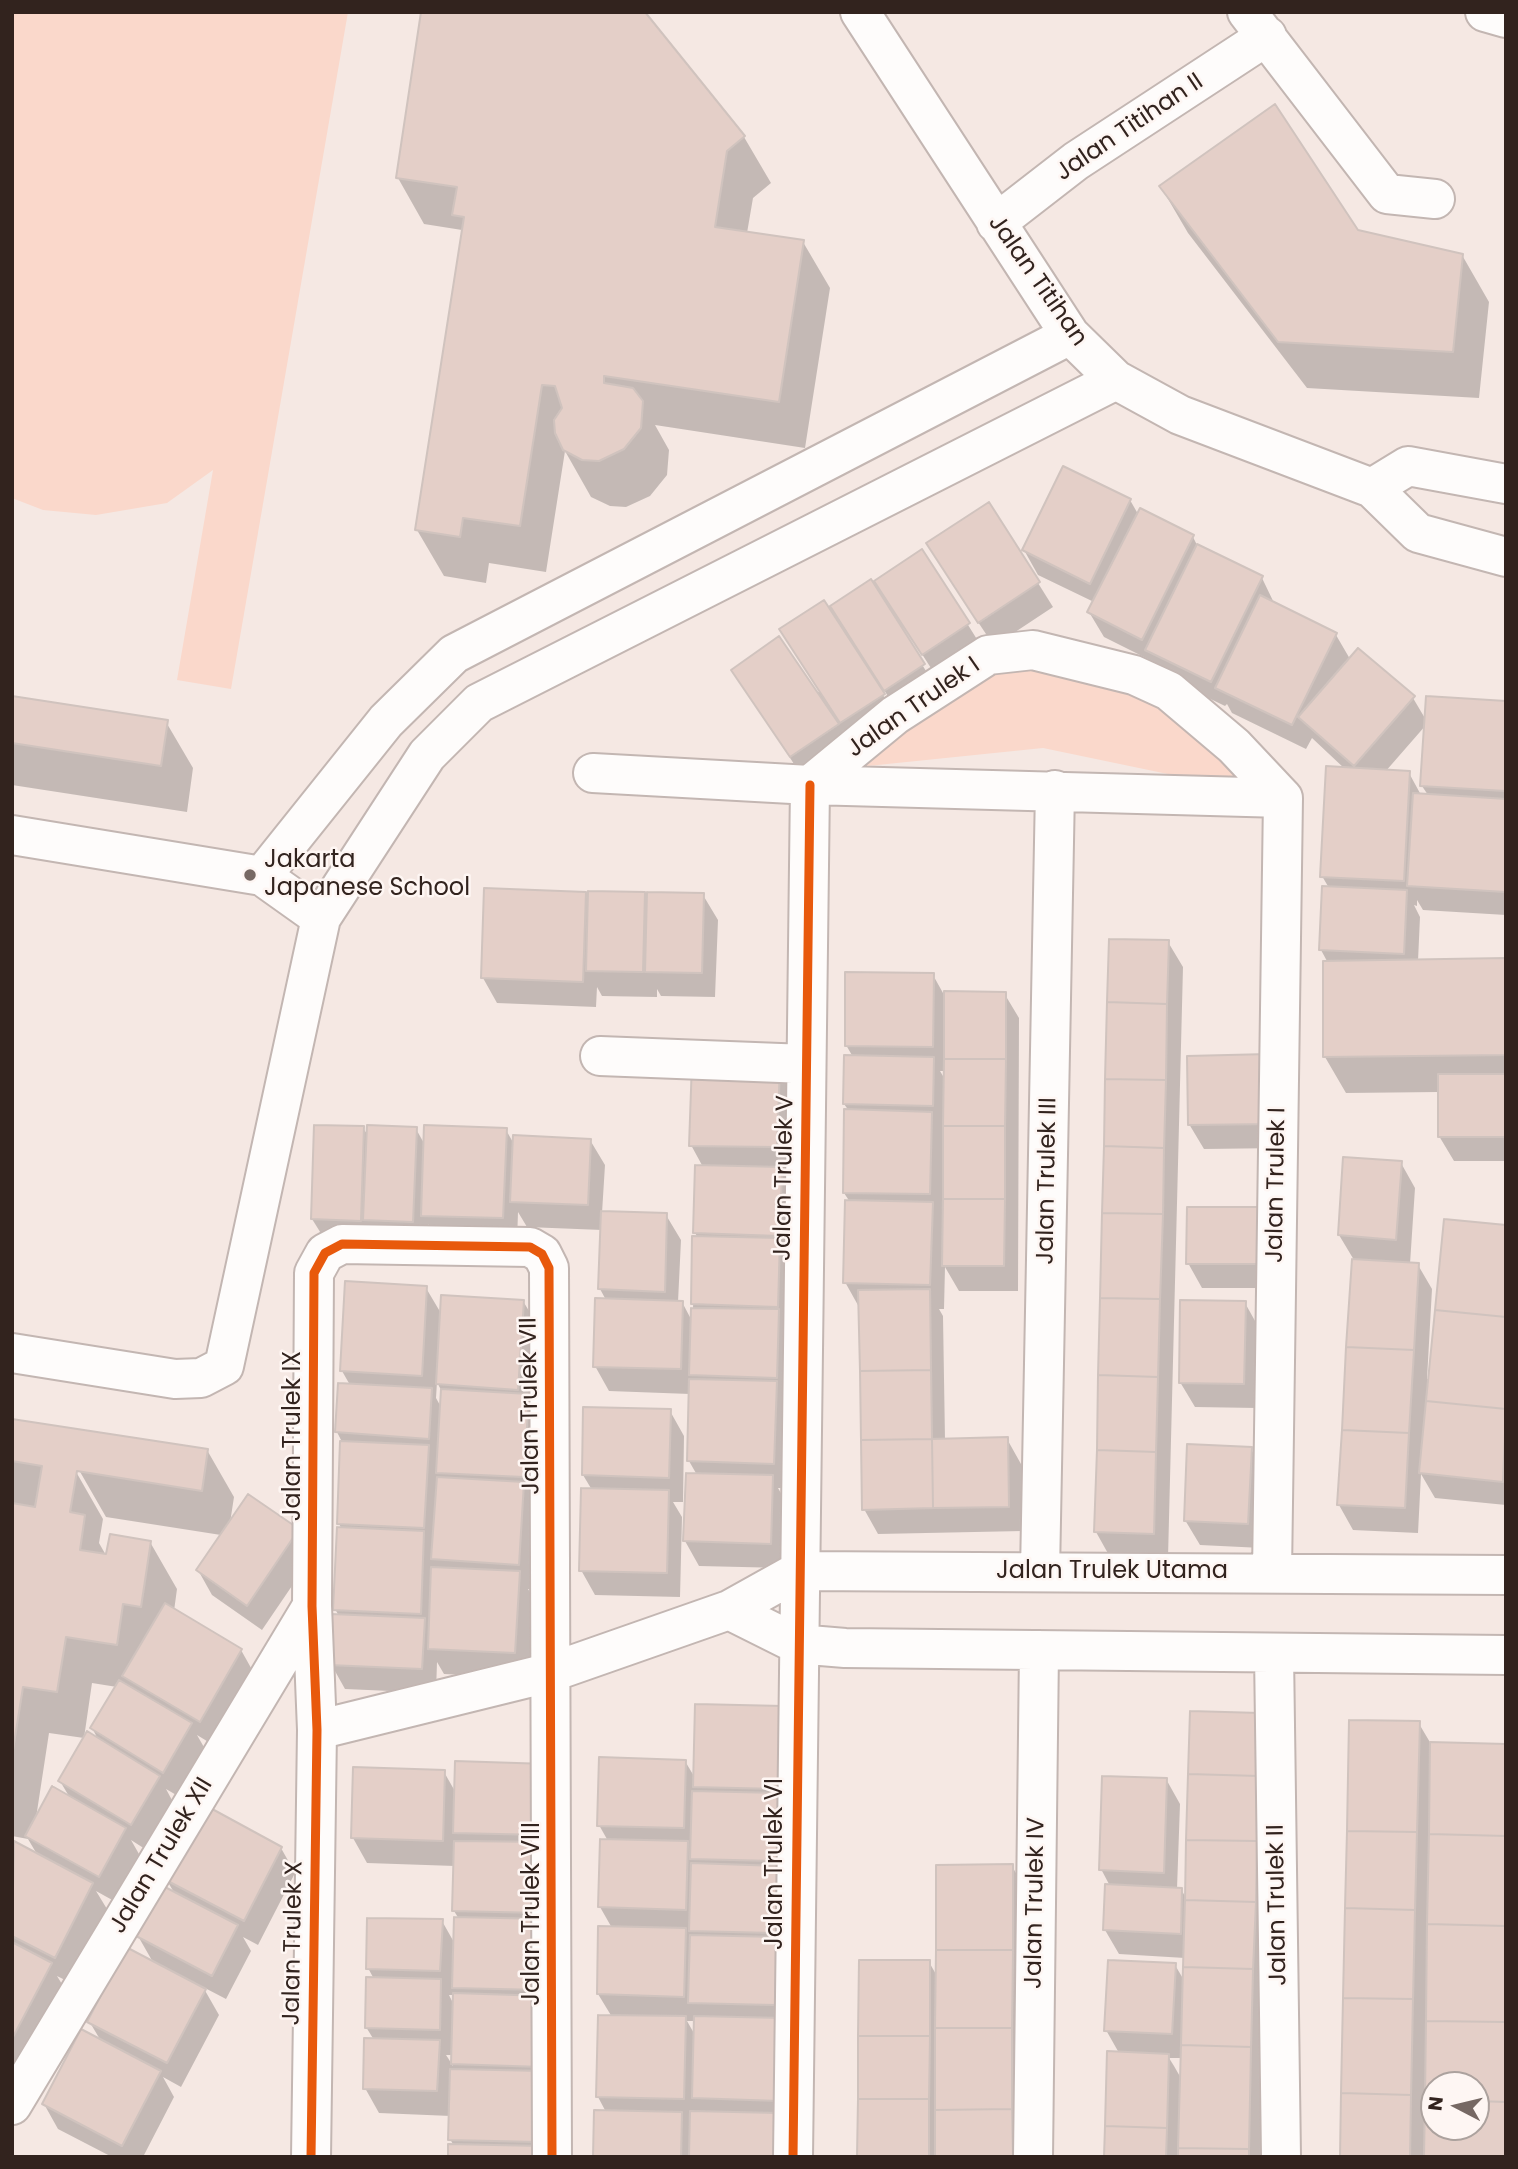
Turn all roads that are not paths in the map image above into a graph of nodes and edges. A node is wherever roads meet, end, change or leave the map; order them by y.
1 (860, 12) edge
2 (1485, 12) edge
3 (1506, 18) edge
4 (1257, 24) edge
5 (1436, 199) dead end
6 (996, 223) junction
7 (1070, 335) junction
8 (1116, 380) junction
9 (1506, 484) edge
10 (1372, 488) junction
11 (1506, 557) edge
12 (386, 721) junction
13 (427, 755) junction
14 (593, 773) dead end
15 (810, 785) junction
16 (1055, 790) junction
17 (1283, 798) junction
18 (12, 835) edge
19 (262, 876) junction
20 (321, 918) junction
21 (600, 1056) dead end
22 (806, 1063) junction
23 (431, 1246) joint
24 (12, 1353) edge
25 (799, 1572) junction
26 (1040, 1572) junction
27 (1272, 1573) junction
28 (1506, 1575) edge
29 (312, 1606) junction
30 (729, 1610) junction
31 (797, 1644) junction
32 (1039, 1650) junction
33 (1275, 1653) junction
34 (1506, 1655) edge
35 (552, 1672) junction
36 (317, 1730) junction
37 (12, 2105) edge
38 (311, 2157) edge
39 (552, 2157) edge
40 (793, 2157) edge
41 (1033, 2157) edge
42 (1280, 2157) edge

1 - 6 street, Jalan Titihan
2 - 3 street
4 - 5 street
4 - 6 street, Jalan Titihan II
6 - 7 street, Jalan Titihan
7 - 8 street, Jalan Titihan
7 - 12 street
8 - 10 street, Jalan Titihan
8 - 13 street
9 - 10 street
10 - 11 street, Jalan Titihan
12 - 13 street
12 - 19 street
13 - 20 street
14 - 15 street
15 - 16 street, Jalan Trulek I
15 - 17 street, Jalan Trulek I
15 - 22 street, Jalan Trulek V
16 - 17 street, Jalan Trulek I
16 - 26 street, Jalan Trulek III
17 - 27 street, Jalan Trulek I
18 - 19 street
19 - 20 street
20 - 24 street
21 - 22 street
22 - 25 street, Jalan Trulek V
23 - 29 street, Jalan Trulek IX
23 - 35 street, Jalan Trulek VII
25 - 26 street, Jalan Trulek Utama
25 - 30 street, Jalan Trulek Utama
25 - 31 street, Jalan Trulek VI
26 - 27 street, Jalan Trulek Utama
27 - 28 street, Jalan Trulek Utama
29 - 36 street, Jalan Trulek IX
29 - 37 street, Jalan Trulek XII
30 - 31 street
30 - 35 street, Jalan Trulek Utama
31 - 32 street
31 - 40 street, Jalan Trulek VI
32 - 33 street
32 - 41 street, Jalan Trulek IV
33 - 34 street
33 - 42 street, Jalan Trulek II
35 - 36 street, Jalan Trulek Utama
35 - 39 street, Jalan Trulek VIII
36 - 38 street, Jalan Trulek X

